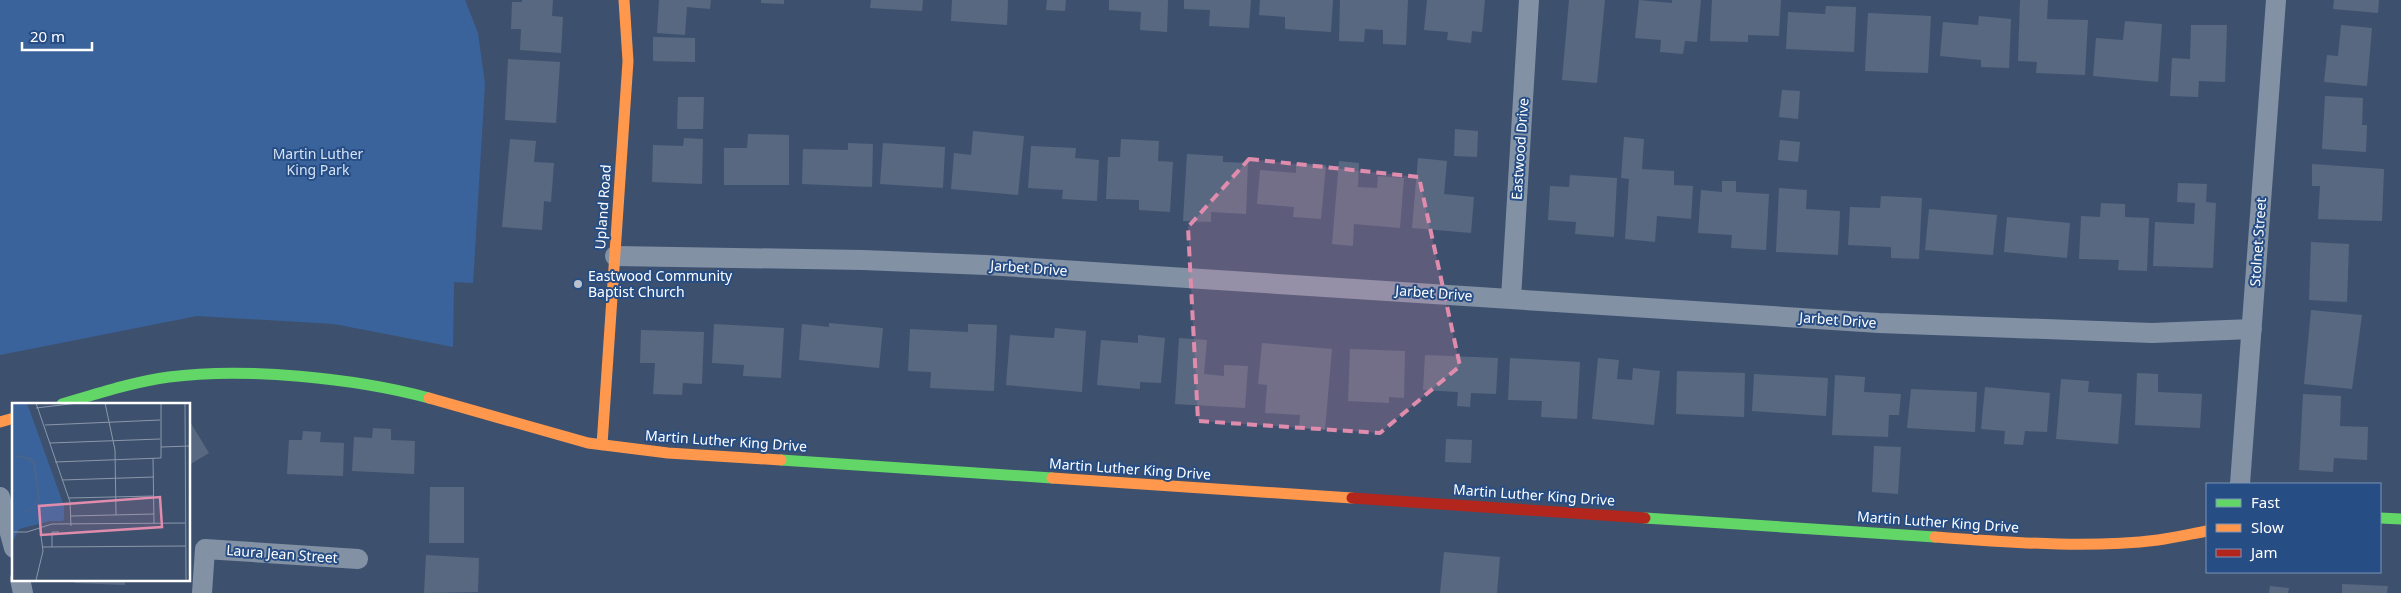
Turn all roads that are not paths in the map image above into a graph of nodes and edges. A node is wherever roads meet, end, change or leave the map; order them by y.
1 (624, 0) edge
2 (1530, 0) edge
3 (2276, 0) edge
4 (615, 256) junction
5 (1511, 298) junction
6 (2252, 329) junction
7 (65, 403) edge
8 (602, 445) junction
9 (2240, 483) edge
10 (0, 497) edge
11 (2381, 518) edge
12 (2401, 519) edge
13 (2206, 531) edge
14 (12, 541) edge
15 (358, 559) dead end
16 (20, 580) edge
17 (23, 593) edge
18 (202, 593) edge

1 - 4 main road, Upland Road
2 - 5 street, Eastwood Drive
3 - 6 street, Stolnet Street
4 - 5 street, Jarbet Drive
4 - 8 main road, Upland Road
5 - 6 street, Jarbet Drive
6 - 9 street, Stolnet Street
7 - 8 main road, Martin Luther King Drive
8 - 13 main road, Martin Luther King Drive
10 - 14 street
11 - 12 main road
15 - 18 street, Laura Jean Street
16 - 17 street

